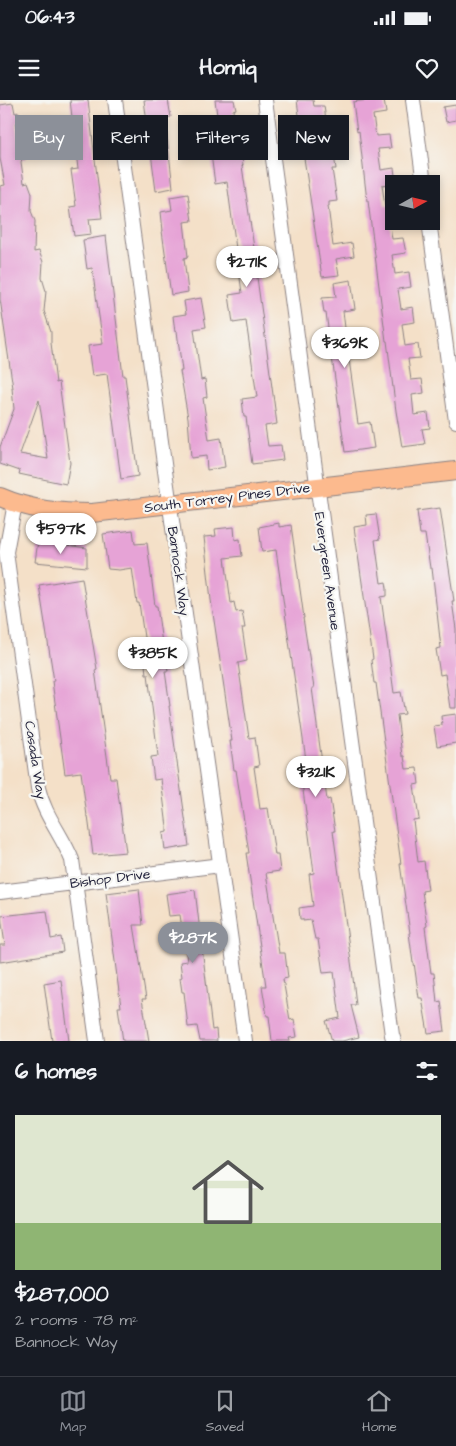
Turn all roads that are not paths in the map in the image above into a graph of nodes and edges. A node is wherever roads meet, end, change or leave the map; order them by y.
1 (115, 100) edge
2 (264, 100) edge
3 (413, 100) edge
4 (423, 175) edge
5 (430, 230) edge
6 (456, 421) edge
7 (456, 470) edge
8 (316, 487) junction
9 (7, 500) edge
10 (169, 504) junction
11 (221, 865) junction
12 (75, 882) junction
13 (0, 892) edge
14 (97, 1041) edge
15 (245, 1041) edge
16 (394, 1041) edge

1 - 10 street, Bannock Way
2 - 8 street, Evergreen Avenue
3 - 4 street
5 - 6 street
7 - 8 main road, South Torrey Pines Drive
8 - 10 main road, South Torrey Pines Drive
8 - 16 street, Evergreen Avenue
9 - 10 main road, South Torrey Pines Drive
9 - 12 street, Casada Way
10 - 11 street, Bannock Way
11 - 12 street, Bishop Drive
11 - 15 street, Bannock Way
12 - 13 street, Bishop Drive
12 - 14 street, Casada Way

